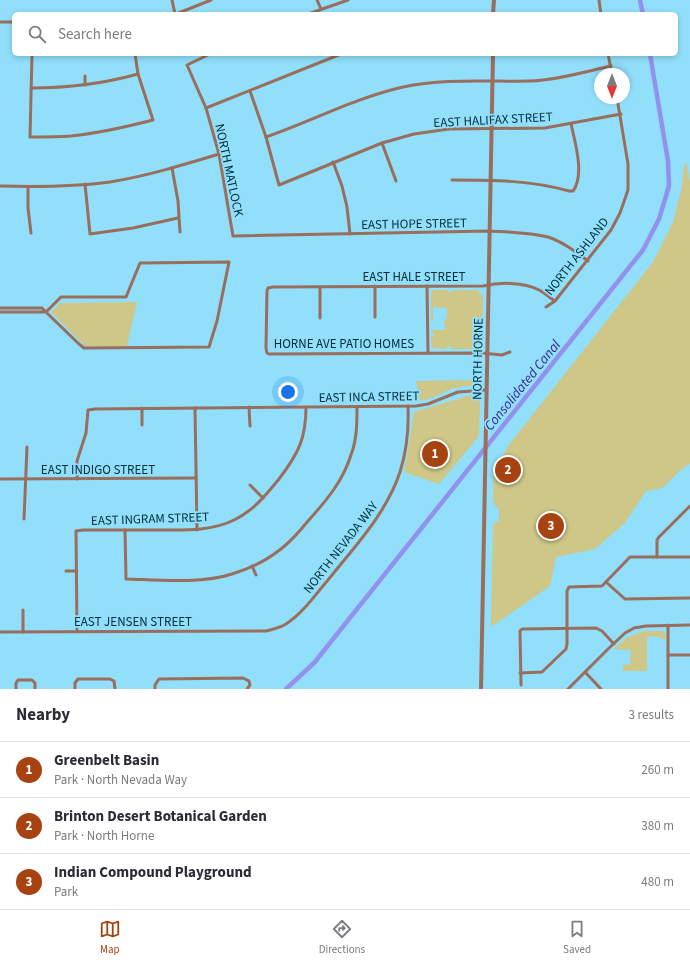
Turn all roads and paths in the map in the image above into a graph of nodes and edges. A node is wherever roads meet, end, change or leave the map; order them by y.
1 (172, 0) edge
2 (211, 0) edge
3 (317, 0) edge
4 (348, 0) edge
5 (494, 0) edge
6 (599, 0) edge
7 (321, 9) junction
8 (175, 12) edge
9 (181, 12) edge
10 (313, 12) edge
11 (493, 12) edge
12 (601, 12) edge
13 (0, 22) edge
14 (12, 22) edge
15 (32, 56) edge
16 (135, 56) edge
17 (205, 56) edge
18 (336, 56) edge
19 (493, 56) edge
20 (608, 56) edge
21 (611, 66) joint
22 (138, 74) junction
23 (84, 76) dead end
24 (492, 80) junction
25 (85, 85) junction
26 (31, 88) junction
27 (250, 91) junction
28 (618, 104) edge
29 (206, 108) junction
30 (621, 114) junction
31 (572, 124) junction
32 (491, 128) junction
33 (266, 137) junction
34 (382, 143) junction
35 (219, 154) junction
36 (333, 162) junction
37 (172, 168) junction
38 (452, 180) dead end
39 (490, 180) junction
40 (396, 181) dead end
41 (85, 184) junction
42 (0, 186) edge
43 (28, 187) junction
44 (178, 218) junction
45 (180, 232) dead end
46 (489, 232) junction
47 (31, 233) dead end
48 (350, 234) junction
49 (233, 236) joint
50 (588, 261) junction
51 (488, 284) junction
52 (375, 286) junction
53 (427, 286) junction
54 (320, 287) junction
55 (268, 288) joint
56 (555, 301) junction
57 (546, 307) dead end
58 (0, 308) edge
59 (0, 312) edge
60 (46, 312) junction
61 (375, 317) dead end
62 (320, 318) dead end
63 (510, 352) dead end
64 (428, 353) junction
65 (487, 354) junction
66 (486, 390) junction
67 (408, 406) junction
68 (249, 407) junction
69 (306, 407) junction
70 (357, 407) junction
71 (142, 408) junction
72 (195, 408) junction
73 (142, 425) dead end
74 (250, 426) dead end
75 (27, 447) dead end
76 (196, 478) junction
77 (0, 479) edge
78 (25, 479) junction
79 (77, 479) junction
80 (250, 485) dead end
81 (263, 498) junction
82 (690, 506) edge
83 (24, 519) dead end
84 (125, 530) junction
85 (197, 530) junction
86 (657, 557) junction
87 (690, 557) edge
88 (252, 566) junction
89 (66, 571) dead end
90 (76, 571) junction
91 (256, 575) dead end
92 (606, 582) junction
93 (690, 598) edge
94 (23, 610) dead end
95 (668, 625) junction
96 (690, 625) edge
97 (567, 628) junction
98 (77, 631) junction
99 (266, 631) joint
100 (0, 632) edge
101 (23, 632) junction
102 (614, 644) junction
103 (668, 655) junction
104 (690, 655) edge
105 (585, 672) junction
106 (520, 673) junction
107 (521, 685) dead end
108 (16, 689) edge
109 (35, 689) edge
110 (75, 689) edge
111 (115, 689) edge
112 (155, 689) edge
113 (247, 689) edge
114 (481, 689) edge
115 (568, 689) edge
116 (601, 689) edge
117 (668, 689) edge

1 - 8 street
2 - 9 street
3 - 7 street
4 - 7 street
5 - 11 street
6 - 12 street
7 - 10 street
13 - 14 street
15 - 26 street
16 - 22 street
17 - 29 street, NORTH MATLOCK
18 - 27 street
19 - 24 street, NORTH HORNE
20 - 21 street
21 - 24 street
22 - 25 street
22 - 26 street
23 - 25 street
24 - 32 street, NORTH HORNE
24 - 33 street
25 - 26 street
27 - 29 street
27 - 33 street
28 - 30 street, NORTH ASHLAND
29 - 35 street, NORTH MATLOCK
30 - 31 street, EAST HALIFAX STREET
30 - 50 street, NORTH ASHLAND
31 - 32 street, EAST HALIFAX STREET
31 - 39 street
32 - 34 street, EAST HALIFAX STREET
32 - 39 street, NORTH HORNE
33 - 36 street, EAST HALIFAX STREET
34 - 36 street, EAST HALIFAX STREET
34 - 40 street
35 - 37 street
35 - 49 street, NORTH MATLOCK
36 - 48 street
37 - 41 street
37 - 44 street
38 - 39 street
39 - 46 street, NORTH HORNE
41 - 43 street
41 - 44 street
42 - 43 street
43 - 47 street
44 - 45 street
46 - 48 street, EAST HOPE STREET
46 - 50 street, EAST HOPE STREET
46 - 51 street, NORTH HORNE
48 - 49 street, EAST HOPE STREET
50 - 56 street, NORTH ASHLAND
51 - 53 street, EAST HALE STREET
51 - 56 street, EAST HALE STREET
51 - 65 street, NORTH HORNE
52 - 53 street, EAST HALE STREET
52 - 54 street, EAST HALE STREET
52 - 61 street
53 - 64 street, HORNE AVE PATIO HOMES
54 - 55 street, EAST HALE STREET
54 - 62 street
55 - 64 street, HORNE AVE PATIO HOMES
56 - 57 street, NORTH ASHLAND
58 - 60 street
59 - 60 street
60 - 60 street
63 - 65 street, HORNE AVE PATIO HOMES
64 - 65 street, HORNE AVE PATIO HOMES
65 - 66 street, NORTH HORNE
66 - 67 street, EAST INCA STREET
66 - 114 street, NORTH HORNE
67 - 70 street, EAST INCA STREET
67 - 99 street, NORTH NEVADA WAY
68 - 69 street, EAST INCA STREET
68 - 72 street, EAST INCA STREET
68 - 74 street
69 - 70 street, EAST INCA STREET
69 - 81 street, EAST INGRAM STREET
70 - 88 street
71 - 72 street, EAST INCA STREET
71 - 73 street
71 - 79 street, EAST INCA STREET
72 - 76 street
75 - 78 street
76 - 79 street, EAST INDIGO STREET
76 - 85 street
77 - 78 street, EAST INDIGO STREET
78 - 79 street, EAST INDIGO STREET
78 - 83 street
80 - 81 street
81 - 85 street, EAST INGRAM STREET
82 - 86 street
84 - 85 street, EAST INGRAM STREET
84 - 88 street
84 - 90 street, EAST INGRAM STREET
86 - 87 street
86 - 92 street
88 - 91 street
89 - 90 street
90 - 98 street
92 - 93 street
92 - 97 street
94 - 101 street
95 - 96 street
95 - 102 street
95 - 103 street
97 - 102 street
97 - 106 street
97 - 106 street
98 - 99 street, EAST JENSEN STREET
98 - 101 street, EAST JENSEN STREET
100 - 101 street, EAST JENSEN STREET
102 - 105 street
103 - 104 street
103 - 117 street
105 - 115 street
105 - 116 street
106 - 107 street
108 - 109 street
110 - 111 street
112 - 113 street

